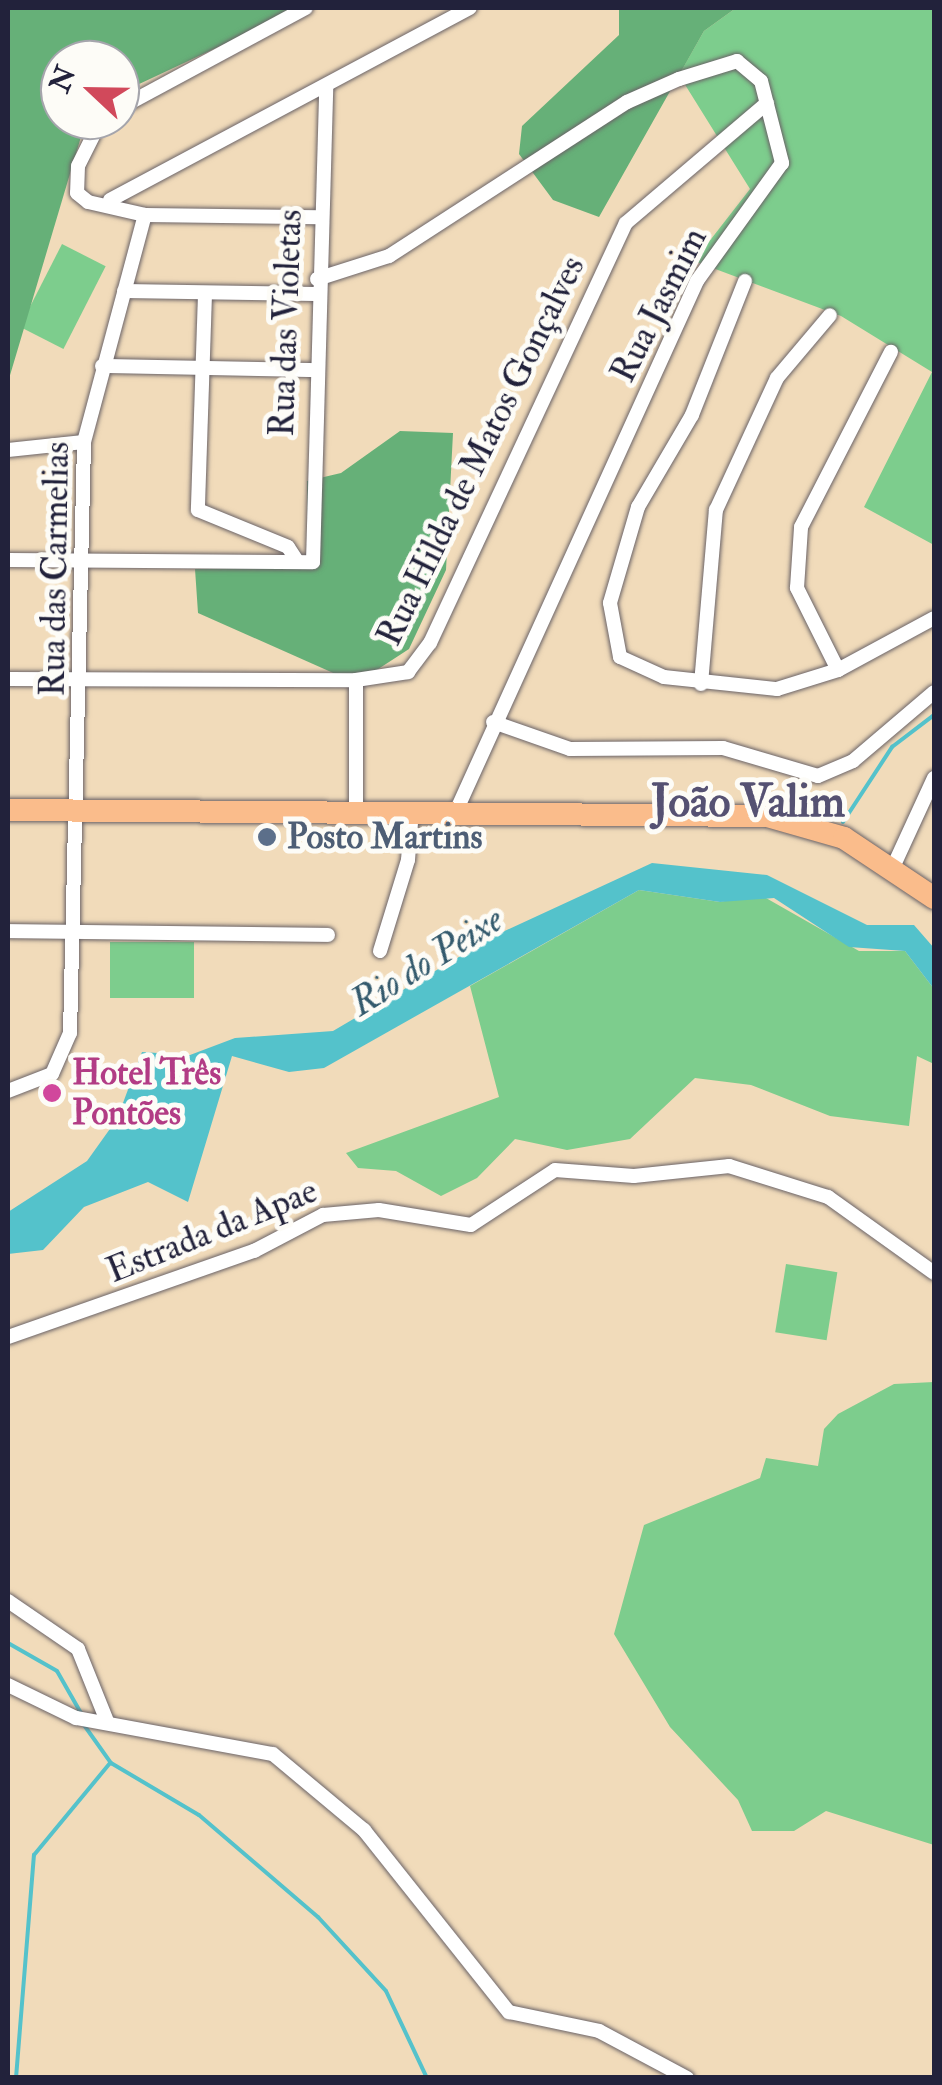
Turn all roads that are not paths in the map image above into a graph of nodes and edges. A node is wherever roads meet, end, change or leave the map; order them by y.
1 (306, 8) edge
2 (470, 8) edge
3 (326, 86) junction
4 (140, 97) edge
5 (767, 103) junction
6 (85, 140) edge
7 (110, 200) junction
8 (145, 215) junction
9 (319, 217) junction
10 (745, 281) dead end
11 (316, 286) junction
12 (124, 291) junction
13 (205, 294) junction
14 (830, 315) dead end
15 (890, 352) dead end
16 (102, 366) junction
17 (201, 368) junction
18 (314, 370) junction
19 (84, 442) junction
20 (8, 450) edge
21 (8, 560) edge
22 (85, 561) junction
23 (305, 562) junction
24 (934, 618) edge
25 (838, 670) junction
26 (85, 677) junction
27 (8, 679) edge
28 (356, 680) junction
29 (700, 684) junction
30 (934, 692) edge
31 (493, 722) junction
32 (934, 778) edge
33 (458, 809) junction
34 (8, 810) edge
35 (412, 810) junction
36 (356, 811) junction
37 (80, 812) junction
38 (894, 866) junction
39 (934, 898) edge
40 (75, 931) junction
41 (8, 932) edge
42 (328, 935) dead end
43 (380, 951) dead end
44 (8, 1091) edge
45 (934, 1273) edge
46 (8, 1338) edge
47 (8, 1601) edge
48 (8, 1685) edge
49 (92, 1720) junction
50 (687, 2078) edge

1 - 4 street
2 - 3 street
3 - 7 street
3 - 9 street, Rua das Violetas
5 - 11 street, Rua Jasmim
5 - 28 street, Rua Hilda de Matos Gonçalves
5 - 31 street, Rua Jasmim
6 - 7 street
7 - 8 street
8 - 9 street
8 - 12 street, Rua das Carmelias
9 - 11 street, Rua das Violetas
10 - 29 street
11 - 13 street
11 - 18 street, Rua das Violetas
12 - 13 street
12 - 16 street, Rua das Carmelias
13 - 17 street
14 - 29 street
15 - 25 street
16 - 17 street
16 - 19 street, Rua das Carmelias
17 - 18 street
17 - 23 street
18 - 23 street, Rua das Violetas
19 - 20 street
19 - 22 street, Rua das Carmelias
21 - 22 street
22 - 23 street
22 - 26 street, Rua das Carmelias
24 - 25 street
25 - 29 street
26 - 27 street, Rua Hilda de Matos Gonçalves
26 - 28 street, Rua Hilda de Matos Gonçalves
26 - 37 street, Rua das Carmelias
28 - 36 street
30 - 31 street
31 - 33 street, Rua Jasmim
32 - 38 street
33 - 35 main road
33 - 38 main road
34 - 37 main road
35 - 36 main road
35 - 43 street
36 - 37 main road
37 - 40 street, Rua das Carmelias
38 - 39 main road
40 - 41 street
40 - 42 street
40 - 44 street, Rua das Carmelias
45 - 46 street, Estrada da Apae
47 - 49 street
48 - 49 street
49 - 50 street

